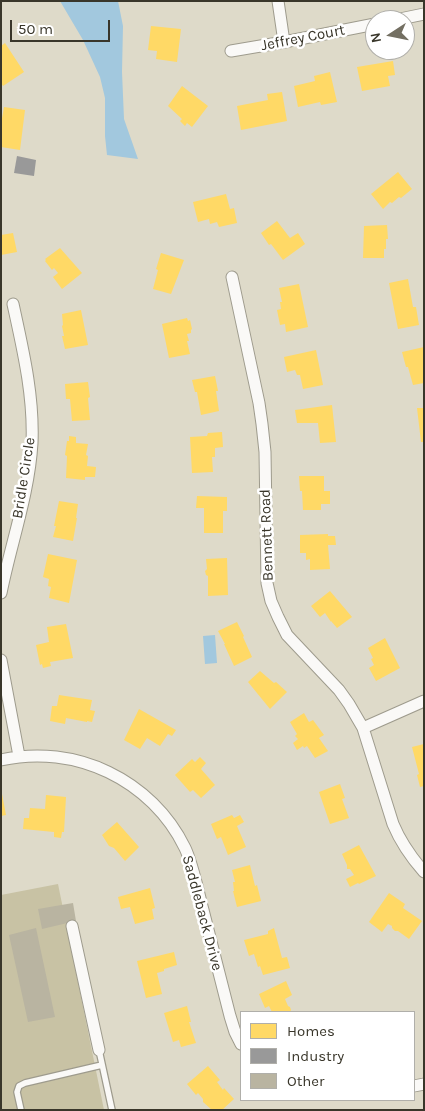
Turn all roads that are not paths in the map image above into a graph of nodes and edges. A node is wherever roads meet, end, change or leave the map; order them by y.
1 (278, 1) edge
2 (365, 26) edge
3 (284, 42) junction
4 (231, 51) dead end
5 (232, 277) dead end
6 (13, 304) dead end
7 (1, 593) edge
8 (1, 660) edge
9 (424, 701) edge
10 (363, 728) junction
11 (19, 756) junction
12 (1, 760) edge
13 (424, 872) edge
14 (72, 926) dead end
15 (240, 1042) edge
16 (99, 1050) joint
17 (102, 1064) junction
18 (21, 1110) edge
19 (112, 1110) edge

1 - 3 street
2 - 3 street, Jeffrey Court
3 - 4 street, Jeffrey Court
5 - 10 street, Bennett Road
6 - 7 street, Bridle Circle
8 - 11 street
9 - 10 street
10 - 13 street, Bennett Road
11 - 12 street, Saddleback Drive
11 - 15 street, Saddleback Drive
14 - 16 street
16 - 17 lane
17 - 18 lane
17 - 19 lane

